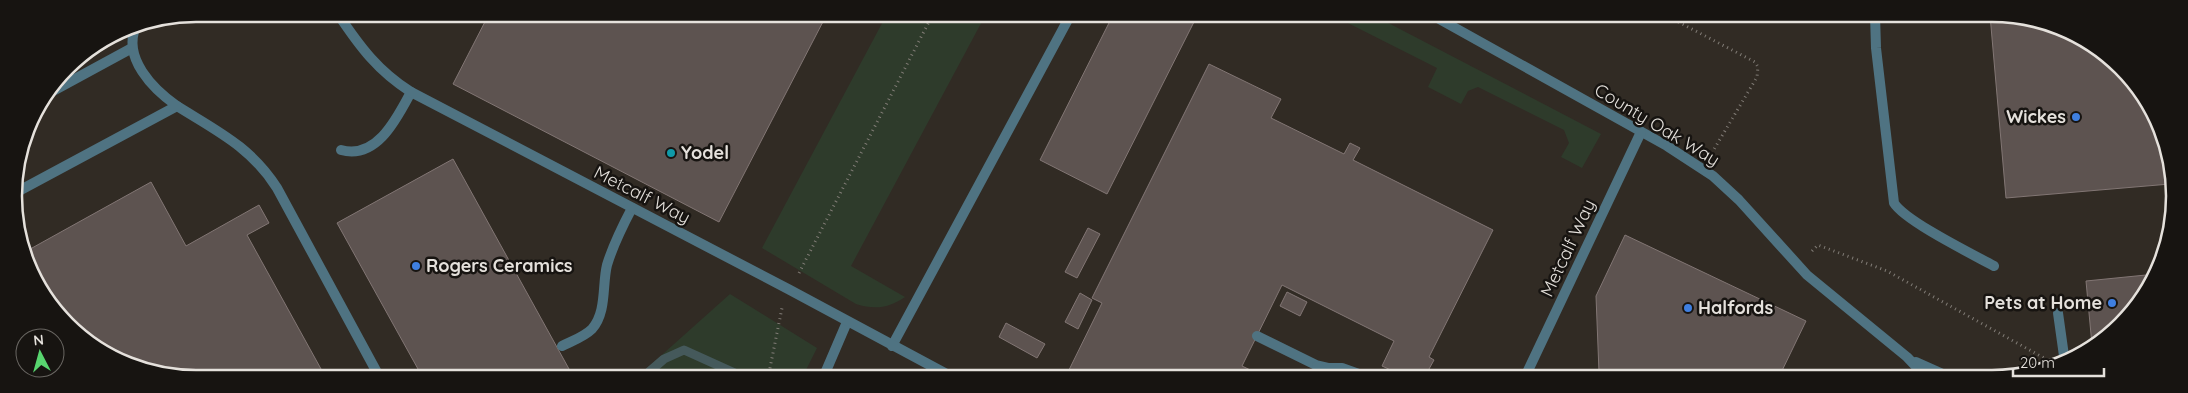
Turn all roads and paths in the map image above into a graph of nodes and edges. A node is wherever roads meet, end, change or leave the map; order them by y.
1 (344, 22) edge
2 (929, 22) edge
3 (1066, 22) edge
4 (1446, 23) edge
5 (1681, 23) edge
6 (1875, 23) edge
7 (133, 35) edge
8 (132, 48) junction
9 (63, 86) edge
10 (411, 92) junction
11 (177, 106) junction
12 (1641, 132) junction
13 (341, 150) dead end
14 (1703, 168) junction
15 (23, 189) edge
16 (632, 208) junction
17 (1797, 265) junction
18 (1994, 266) dead end
19 (790, 290) junction
20 (2058, 313) dead end
21 (847, 322) junction
22 (1257, 336) dead end
23 (562, 346) dead end
24 (892, 346) junction
25 (2064, 355) edge
26 (1907, 357) junction
27 (2049, 360) edge
28 (1316, 365) junction
29 (376, 370) edge
30 (770, 370) edge
31 (826, 370) edge
32 (938, 370) edge
33 (1321, 370) edge
34 (1350, 370) edge
35 (1528, 370) edge
36 (1919, 370) edge
37 (1935, 370) edge

1 - 10 street, Metcalf Way
2 - 19 path
3 - 24 street
4 - 12 street, County Oak Way
5 - 14 path
6 - 18 street
7 - 8 street
8 - 9 street
8 - 11 street
10 - 13 street
10 - 16 street, Metcalf Way
11 - 15 street
11 - 29 street
12 - 14 street, County Oak Way
12 - 35 street, Metcalf Way
14 - 17 street, County Oak Way
16 - 19 street, Metcalf Way
16 - 23 street
17 - 26 street, County Oak Way
17 - 27 path
19 - 21 street, Metcalf Way
19 - 30 path
20 - 25 street
21 - 24 street, Metcalf Way
21 - 31 street
22 - 28 street
24 - 32 street, Metcalf Way
26 - 36 street, County Oak Way
26 - 37 street
28 - 33 street
28 - 34 street

